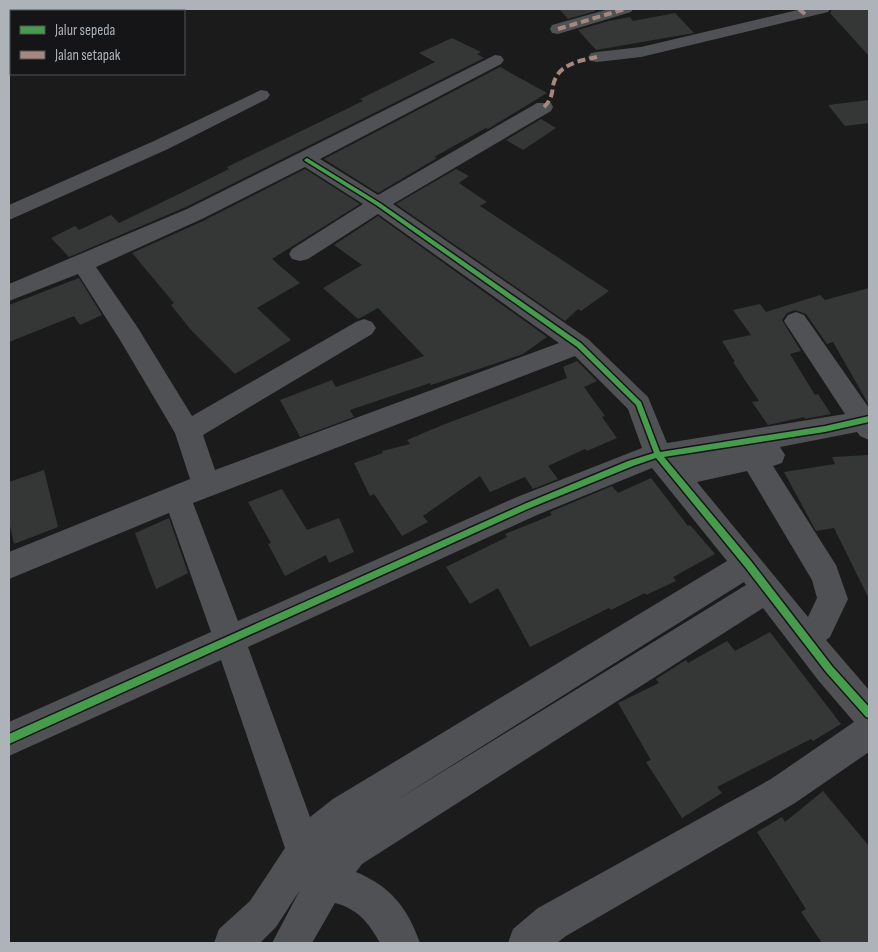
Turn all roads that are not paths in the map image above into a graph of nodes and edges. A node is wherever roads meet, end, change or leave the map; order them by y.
1 (625, 9) edge
2 (822, 9) edge
3 (802, 11) edge
4 (558, 29) dead end
5 (597, 57) dead end
6 (495, 60) dead end
7 (261, 95) dead end
8 (544, 107) dead end
9 (307, 160) junction
10 (378, 204) junction
11 (9, 213) edge
12 (300, 254) dead end
13 (83, 265) junction
14 (9, 293) edge
15 (796, 321) dead end
16 (364, 328) dead end
17 (580, 345) junction
18 (868, 426) edge
19 (188, 431) junction
20 (754, 458) junction
21 (667, 465) junction
22 (191, 491) junction
23 (9, 566) edge
24 (757, 576) junction
25 (803, 636) junction
26 (229, 638) junction
27 (869, 714) edge
28 (869, 732) edge
29 (9, 739) edge
30 (346, 812) junction
31 (363, 841) junction
32 (304, 851) junction
33 (326, 882) junction
34 (233, 943) edge
35 (291, 943) edge
36 (401, 943) edge
37 (528, 943) edge

1 - 4 street
2 - 3 street
3 - 5 street
6 - 9 street
7 - 11 street
8 - 10 street
9 - 10 street
9 - 13 street
10 - 12 street
10 - 17 street
13 - 14 street
13 - 19 street
15 - 18 street
16 - 19 street
17 - 21 street
17 - 22 street
18 - 20 street
18 - 21 street
19 - 22 street
20 - 21 street
20 - 25 street
21 - 24 street
21 - 26 street
22 - 23 street
22 - 26 street
24 - 25 street
24 - 30 street
24 - 31 street
25 - 27 street
26 - 29 street
26 - 32 street
28 - 37 street
30 - 31 street
30 - 32 street
31 - 33 street
32 - 33 street
32 - 34 street
33 - 35 street
33 - 36 street

